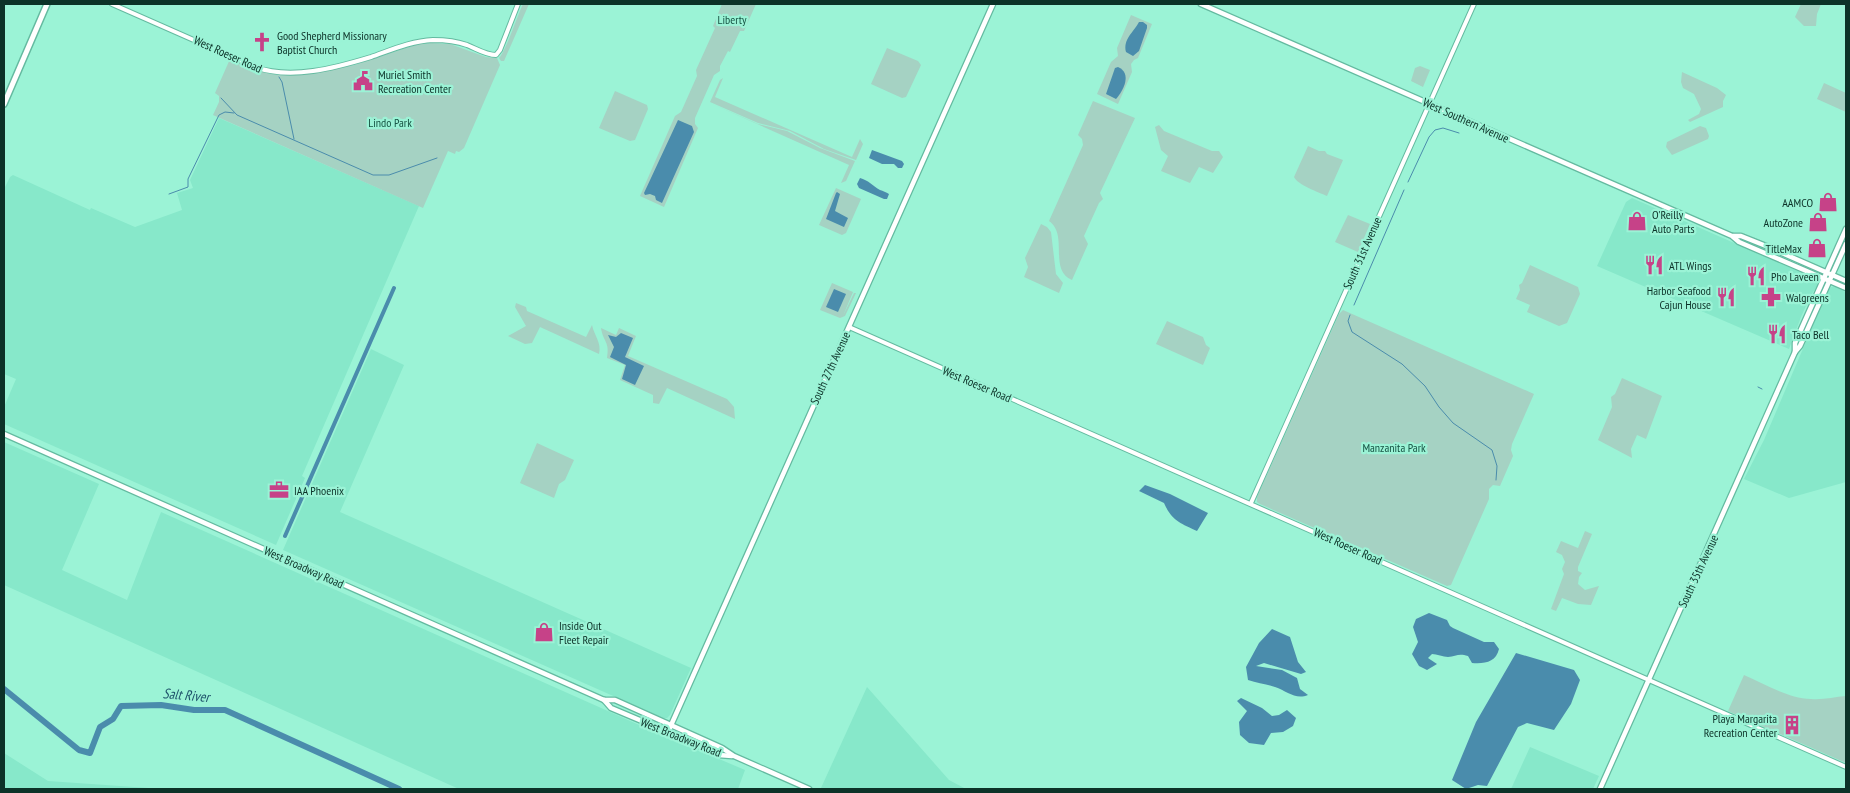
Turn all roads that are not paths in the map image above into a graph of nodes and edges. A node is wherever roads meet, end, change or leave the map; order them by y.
1 (47, 4) edge
2 (112, 4) edge
3 (518, 4) edge
4 (993, 4) edge
5 (1200, 4) edge
6 (1474, 4) edge
7 (4, 104) edge
8 (1428, 104) junction
9 (1846, 230) edge
10 (1732, 236) junction
11 (1846, 244) edge
12 (1827, 272) junction
13 (1833, 275) junction
14 (1824, 278) junction
15 (1830, 281) junction
16 (1846, 281) edge
17 (1846, 288) edge
18 (850, 327) junction
19 (1795, 352) junction
20 (4, 434) edge
21 (1251, 503) junction
22 (1648, 679) junction
23 (604, 700) junction
24 (671, 726) junction
25 (668, 732) junction
26 (734, 756) junction
27 (1846, 767) edge
28 (809, 789) edge
29 (1600, 789) edge

1 - 7 main road
2 - 3 street, West Roeser Road
4 - 18 main road, South 27th Avenue
5 - 8 main road, West Southern Avenue
6 - 8 street, South 31st Avenue
8 - 10 main road, West Southern Avenue
8 - 21 street, South 31st Avenue
9 - 12 main road, South 35th Avenue
10 - 12 main road, West Southern Avenue
10 - 14 main road, West Southern Avenue
11 - 13 main road, South 35th Avenue
12 - 13 main road, West Southern Avenue
12 - 14 main road, South 35th Avenue
13 - 15 main road, South 35th Avenue
13 - 16 main road, West Southern Avenue
14 - 15 main road, West Southern Avenue
14 - 19 main road, South 35th Avenue
15 - 17 main road, West Southern Avenue
15 - 19 main road, South 35th Avenue
18 - 21 street, West Roeser Road
18 - 24 main road, South 27th Avenue
19 - 22 main road, South 35th Avenue
20 - 23 main road, West Broadway Road
21 - 22 street, West Roeser Road
22 - 27 street, West Roeser Road
22 - 29 main road, South 35th Avenue
23 - 24 main road, West Broadway Road
23 - 25 main road, West Broadway Road
24 - 25 main road, South 27th Avenue
24 - 26 main road, West Broadway Road
25 - 26 main road, West Broadway Road
26 - 28 main road, West Broadway Road

